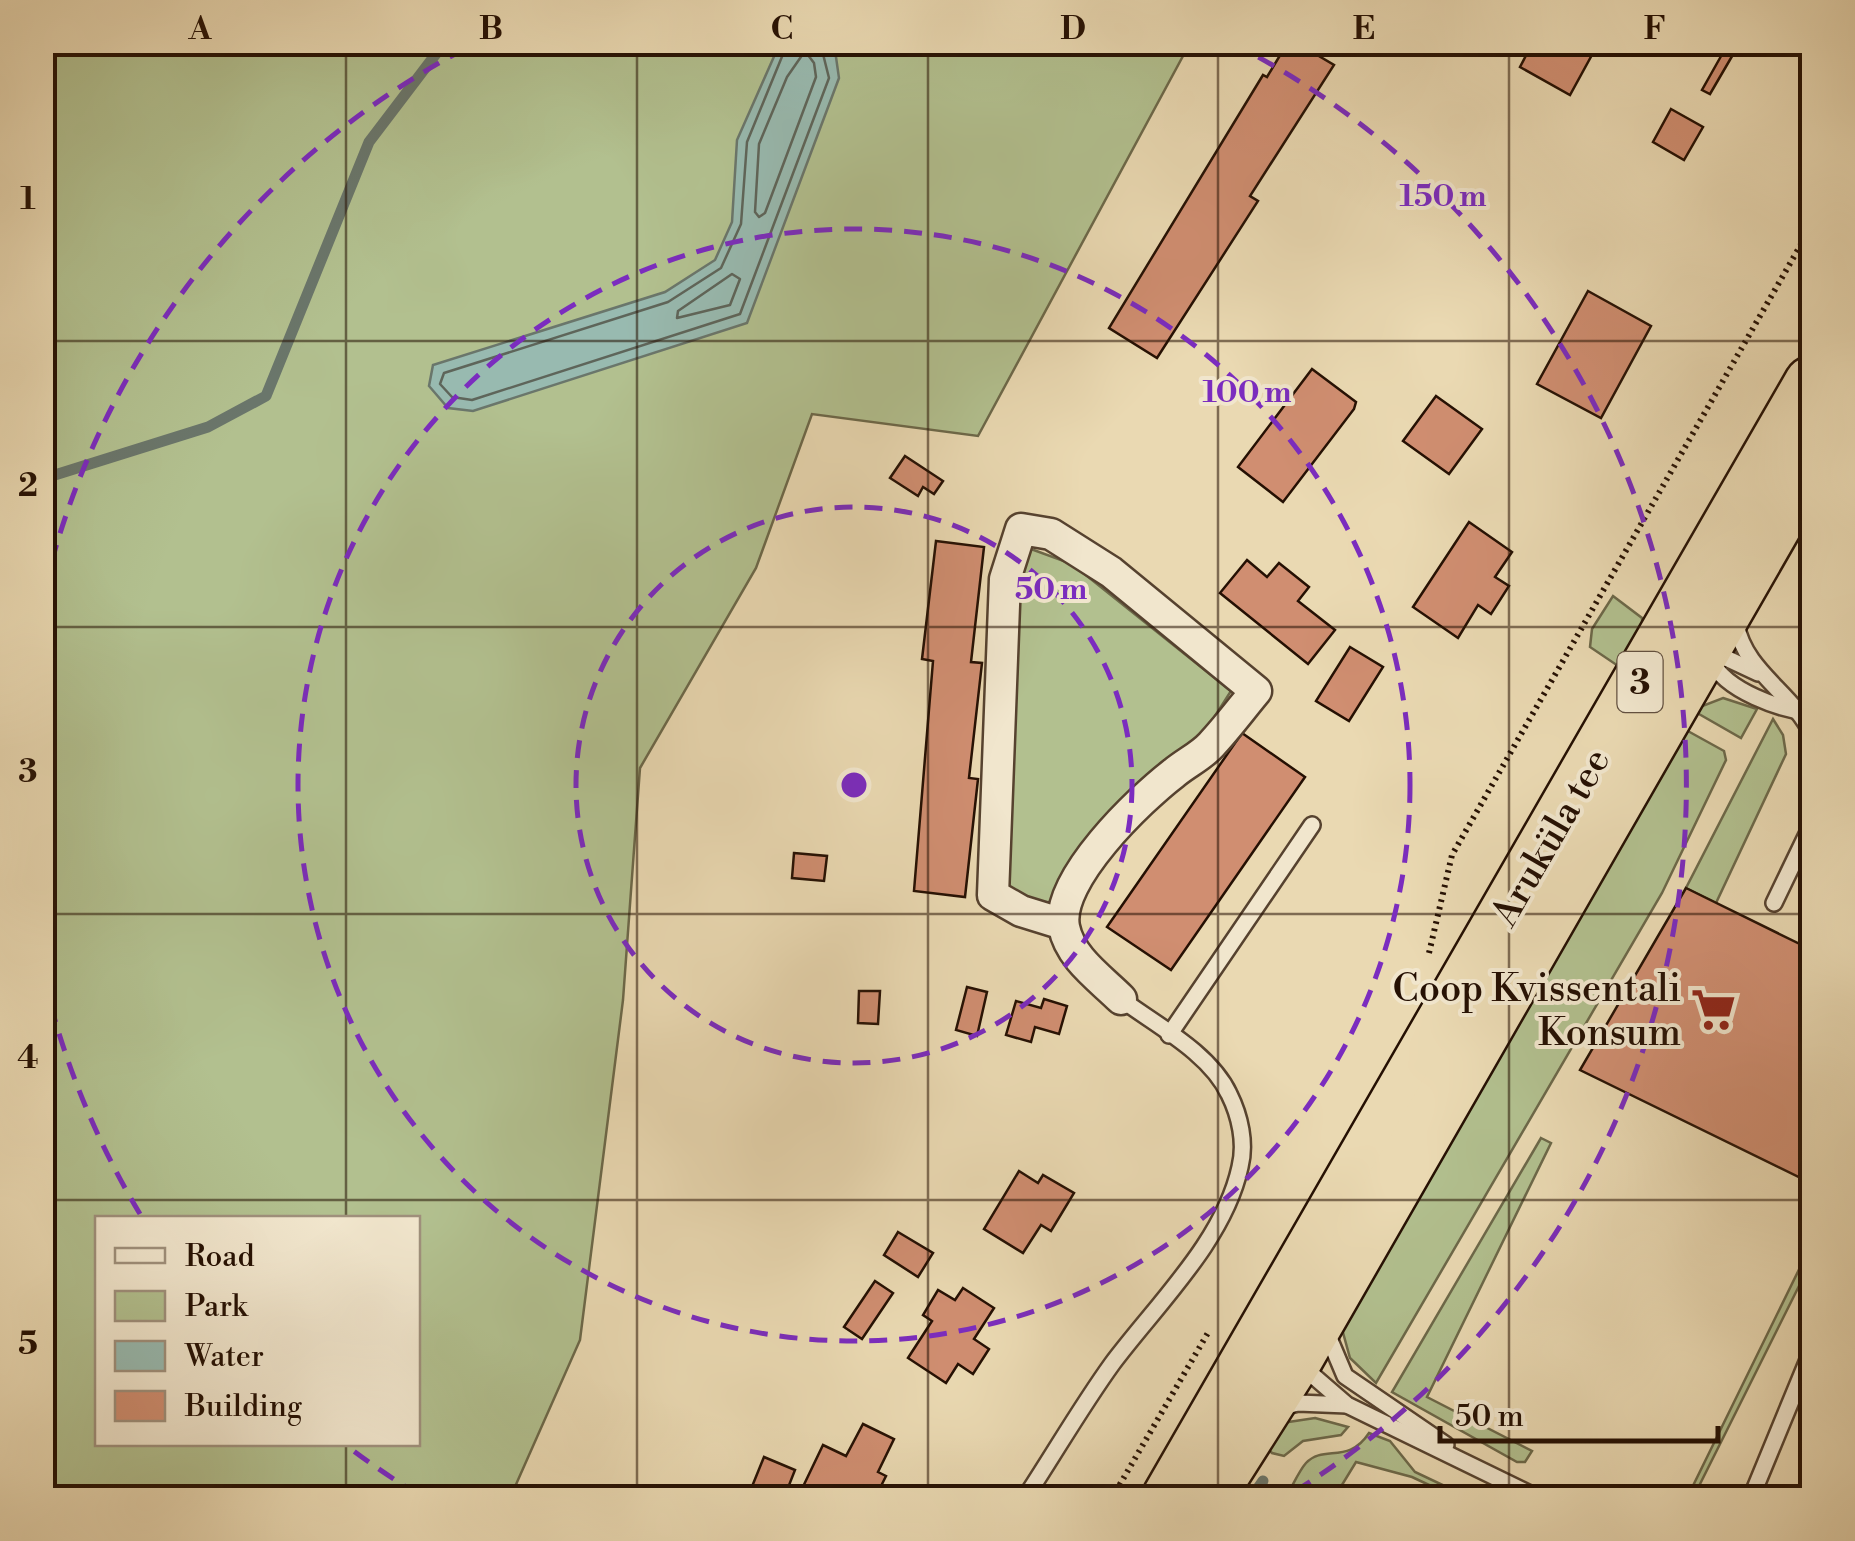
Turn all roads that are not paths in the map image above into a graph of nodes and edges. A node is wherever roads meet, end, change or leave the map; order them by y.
1 (1812, 384) edge
2 (1812, 458) edge
3 (1737, 595) junction
4 (1765, 678) junction
5 (1694, 679) junction
6 (1807, 712) edge
7 (1812, 734) edge
8 (1812, 824) edge
9 (1312, 825) dead end
10 (1774, 903) dead end
11 (1063, 924) junction
12 (1121, 999) joint
13 (1169, 1035) junction
14 (1333, 1212) junction
15 (1330, 1295) junction
16 (1812, 1350) edge
17 (1297, 1365) junction
18 (1244, 1403) junction
19 (1347, 1405) junction
20 (1405, 1418) junction
21 (1499, 1480) junction
22 (1025, 1498) edge
23 (1170, 1498) edge
24 (1206, 1498) edge
25 (1538, 1498) edge
26 (1751, 1498) edge

1 - 5 highway, Aruküla tee / 3
2 - 3 highway, Aruküla tee / 3
3 - 4 lane
3 - 5 highway, Aruküla tee / 3
4 - 5 lane
4 - 6 lane
5 - 6 lane
5 - 14 highway, Aruküla tee / 3
5 - 15 highway, Aruküla tee / 3
6 - 7 lane
8 - 10 lane
9 - 13 lane
11 - 11 street
11 - 12 street
12 - 13 lane
13 - 22 lane
14 - 17 lane
14 - 18 highway, Aruküla tee / 3
15 - 17 highway, Aruküla tee / 3
15 - 20 lane
16 - 26 lane
17 - 18 highway, Aruküla tee / 3
17 - 19 lane
17 - 20 lane
18 - 19 lane
18 - 23 highway, Aruküla tee / 3
18 - 24 highway, Aruküla tee / 3
19 - 21 lane
20 - 21 lane
21 - 25 lane

